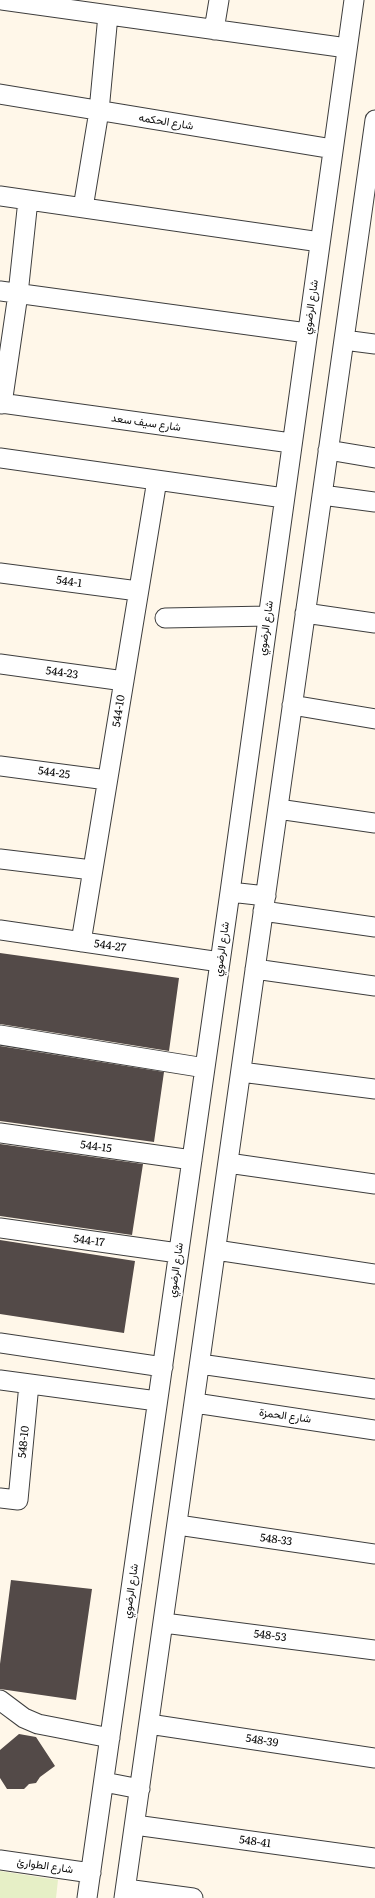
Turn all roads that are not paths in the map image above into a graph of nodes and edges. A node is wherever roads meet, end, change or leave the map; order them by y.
1 (2, 0) edge
2 (219, 0) edge
3 (354, 0) edge
4 (34, 2) edge
5 (108, 15) junction
6 (214, 30) junction
7 (347, 48) junction
8 (0, 94) edge
9 (99, 111) junction
10 (375, 120) edge
11 (333, 150) junction
12 (373, 152) edge
13 (0, 196) edge
14 (28, 200) junction
15 (82, 208) junction
16 (367, 240) edge
17 (320, 242) junction
18 (9, 293) edge
19 (307, 333) junction
20 (344, 340) junction
21 (375, 344) edge
22 (1, 404) edge
23 (291, 443) junction
24 (328, 450) junction
25 (0, 458) edge
26 (375, 458) edge
27 (157, 480) junction
28 (322, 495) junction
29 (284, 498) junction
30 (375, 502) edge
31 (0, 573) edge
32 (138, 591) junction
33 (305, 613) junction
34 (268, 616) junction
35 (166, 618) dead end
36 (375, 623) edge
37 (0, 664) edge
38 (124, 681) junction
39 (292, 705) junction
40 (375, 719) edge
41 (0, 766) edge
42 (107, 780) junction
43 (278, 809) junction
44 (375, 823) edge
45 (0, 859) edge
46 (92, 870) junction
47 (230, 892) junction
48 (264, 903) junction
49 (375, 927) edge
50 (0, 930) edge
51 (80, 942) junction
52 (220, 962) junction
53 (255, 969) junction
54 (375, 986) edge
55 (0, 1035) edge
56 (205, 1068) junction
57 (241, 1072) junction
58 (375, 1089) edge
59 (0, 1133) edge
60 (192, 1160) junction
61 (228, 1164) junction
62 (375, 1184) edge
63 (0, 1228) edge
64 (216, 1250) junction
65 (178, 1253) junction
66 (375, 1274) edge
67 (0, 1343) edge
68 (200, 1364) junction
69 (163, 1367) junction
70 (0, 1380) edge
71 (30, 1384) junction
72 (375, 1389) edge
73 (157, 1401) junction
74 (195, 1403) junction
75 (375, 1430) edge
76 (9, 1499) edge
77 (178, 1525) junction
78 (375, 1554) edge
79 (164, 1623) junction
80 (375, 1650) edge
81 (0, 1700) edge
82 (149, 1724) junction
83 (110, 1738) junction
84 (375, 1758) edge
85 (104, 1782) junction
86 (140, 1789) junction
87 (135, 1825) junction
88 (375, 1858) edge
89 (0, 1860) edge
90 (91, 1873) junction
91 (125, 1894) edge
92 (87, 1898) edge
93 (193, 1898) edge

1 - 4 street
2 - 6 street
3 - 7 street, شارع الرضوي
4 - 5 street
5 - 6 street
5 - 9 street
6 - 7 street
7 - 11 street, شارع الرضوي
8 - 9 street, شارع الحكمه
9 - 11 street, شارع الحكمه
9 - 15 street
10 - 12 street
11 - 17 street, شارع الرضوي
12 - 16 street
13 - 14 street
14 - 15 street
14 - 18 street
15 - 17 street
16 - 20 street
17 - 19 street, شارع الرضوي
18 - 19 street
18 - 22 street
19 - 23 street, شارع الرضوي
20 - 21 street
20 - 24 street
22 - 23 street, شارع سيف سعد
23 - 29 street, شارع الرضوي
24 - 26 street
24 - 28 street
25 - 27 street
27 - 29 street
27 - 32 street, 544-10
28 - 30 street
28 - 33 street
29 - 34 street, شارع الرضوي
31 - 32 street, 544-1
32 - 38 street, 544-10
33 - 36 street
33 - 39 street
34 - 35 street
34 - 47 street, شارع الرضوي
37 - 38 street, 544-23
38 - 42 street, 544-10
39 - 40 street
39 - 43 street
41 - 42 street, 544-25
42 - 46 street, 544-10
43 - 44 street
43 - 48 street
45 - 46 street
46 - 51 street, 544-10
47 - 48 street
47 - 52 street, شارع الرضوي
48 - 49 street
48 - 53 street
50 - 51 street, 544-27
51 - 52 street, 544-27
52 - 56 street, شارع الرضوي
53 - 54 street
53 - 57 street
55 - 56 street
56 - 60 street, شارع الرضوي
57 - 58 street
57 - 61 street
59 - 60 street, 544-15
60 - 65 street, شارع الرضوي
61 - 62 street
61 - 64 street
63 - 65 street, 544-17
64 - 66 street
64 - 68 street
65 - 69 street, شارع الرضوي
67 - 69 street
68 - 72 street
68 - 74 street
69 - 73 street, شارع الرضوي
70 - 71 street
71 - 73 street
71 - 76 street, 548-10
73 - 83 street, شارع الرضوي
74 - 75 street, شارع الحمزة
74 - 77 street
77 - 78 street, 548-33
77 - 79 street
79 - 80 street, 548-53
79 - 82 street
81 - 83 street
82 - 84 street, 548-39
82 - 86 street
83 - 85 street, شارع الرضوي
85 - 86 street
85 - 90 street, شارع الرضوي
86 - 87 street
87 - 88 street, 548-41
87 - 91 street
89 - 90 street, شارع الطوارئ
90 - 92 street, شارع الرضوي
91 - 93 street

